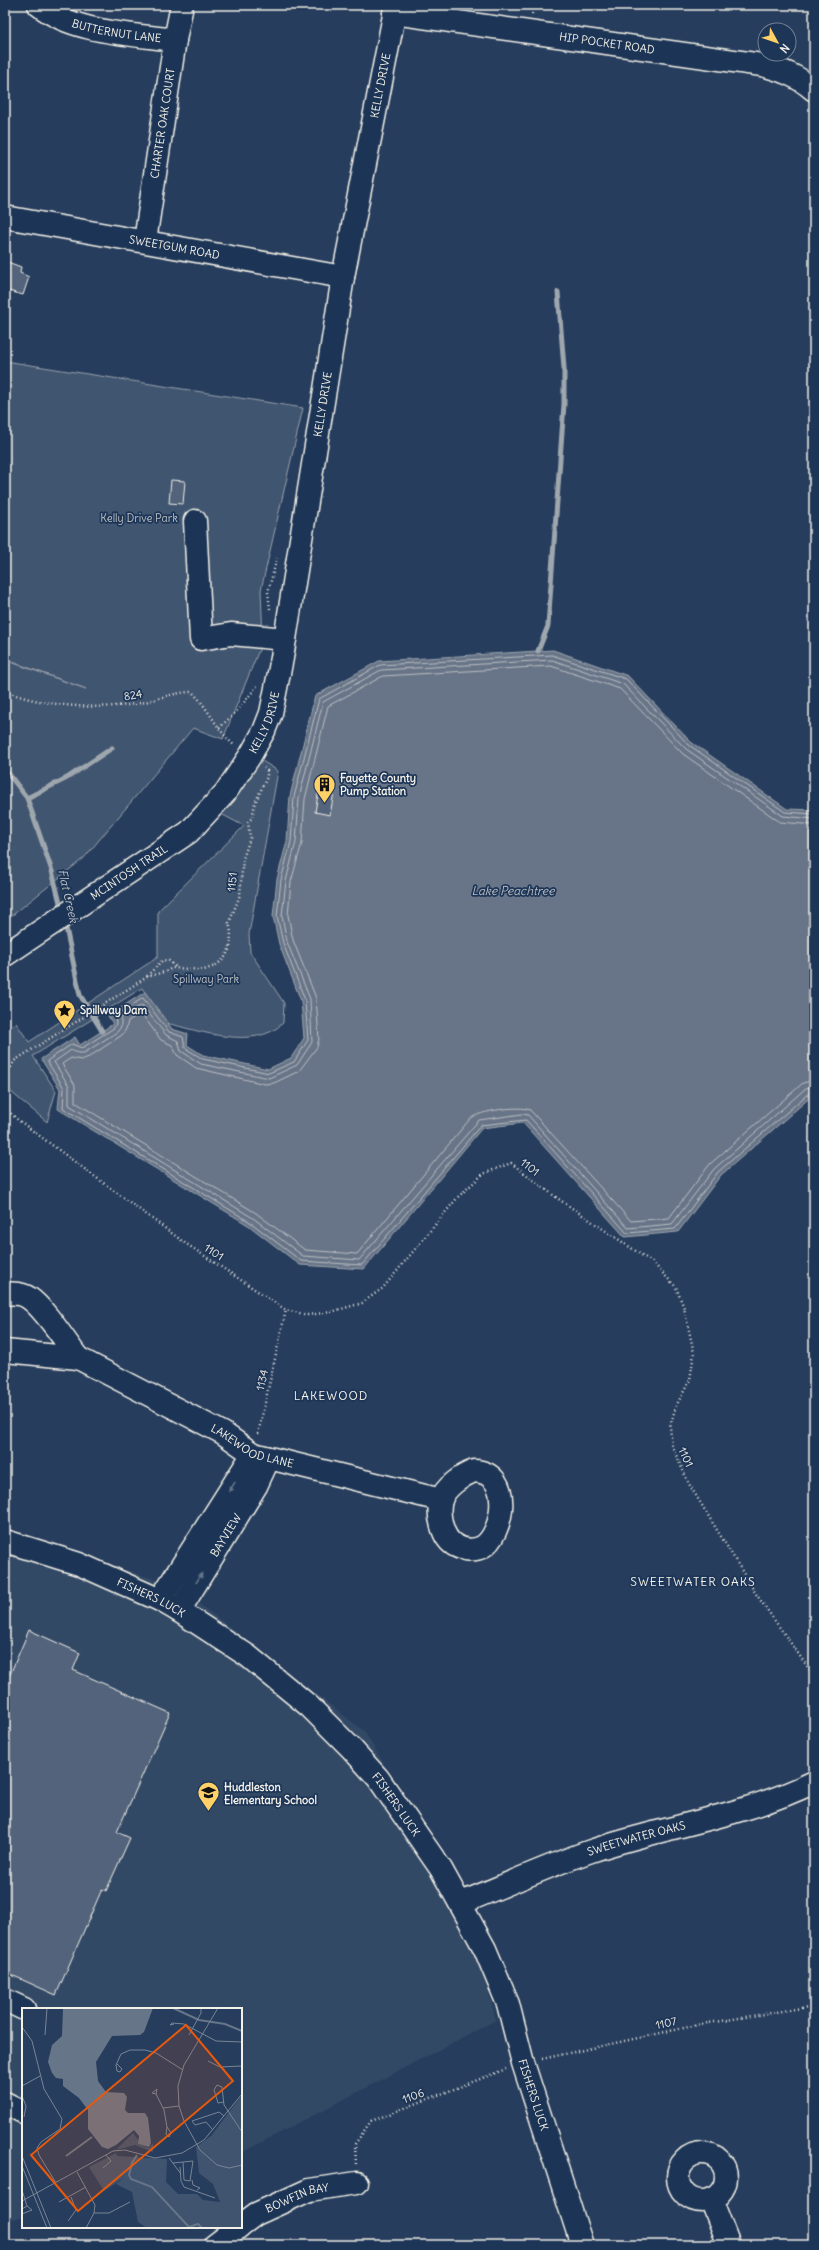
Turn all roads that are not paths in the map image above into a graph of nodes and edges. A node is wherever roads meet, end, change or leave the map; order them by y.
1 (39, 5) edge
2 (182, 5) edge
3 (395, 9) edge
4 (175, 40) junction
5 (814, 90) edge
6 (5, 217) edge
7 (145, 242) junction
8 (343, 277) junction
9 (195, 521) dead end
10 (285, 639) junction
11 (225, 793) joint
12 (5, 955) edge
13 (5, 1294) edge
14 (5, 1352) edge
15 (78, 1358) junction
16 (261, 1456) junction
17 (441, 1500) dead end
18 (5, 1541) edge
19 (160, 1600) junction
20 (179, 1611) junction
21 (814, 1782) edge
22 (461, 1903) junction
23 (5, 2000) edge
24 (22, 2008) edge
25 (5, 2103) edge
26 (22, 2112) edge
27 (358, 2183) road end
28 (711, 2199) dead end
29 (242, 2224) edge
30 (238, 2228) edge
31 (215, 2245) edge
32 (582, 2245) edge
33 (729, 2245) edge

1 - 4 street, BUTTERNUT LANE
2 - 4 street, CHARTER OAK COURT
3 - 5 street, HIP POCKET ROAD
3 - 8 street, KELLY DRIVE
4 - 7 street, CHARTER OAK COURT
6 - 7 street, SWEETGUM ROAD
7 - 8 street, SWEETGUM ROAD
8 - 10 street, KELLY DRIVE
9 - 10 street
10 - 11 street, KELLY DRIVE
11 - 12 street, MCINTOSH TRAIL
13 - 15 street, LAKEWOOD LANE
14 - 15 street, LAKEWOOD LANE
15 - 16 street, LAKEWOOD LANE
16 - 17 street, LAKEWOOD LANE
16 -> 19 street, BAYVIEW
20 -> 16 street, BAYVIEW
18 - 19 street, FISHERS LUCK
19 - 20 street, FISHERS LUCK
20 - 22 street, FISHERS LUCK
21 - 22 street, SWEETWATER OAKS
22 - 32 street, FISHERS LUCK
23 - 24 street
25 - 26 street
27 - 29 street, BOWFIN BAY
28 - 33 street
30 - 31 street

